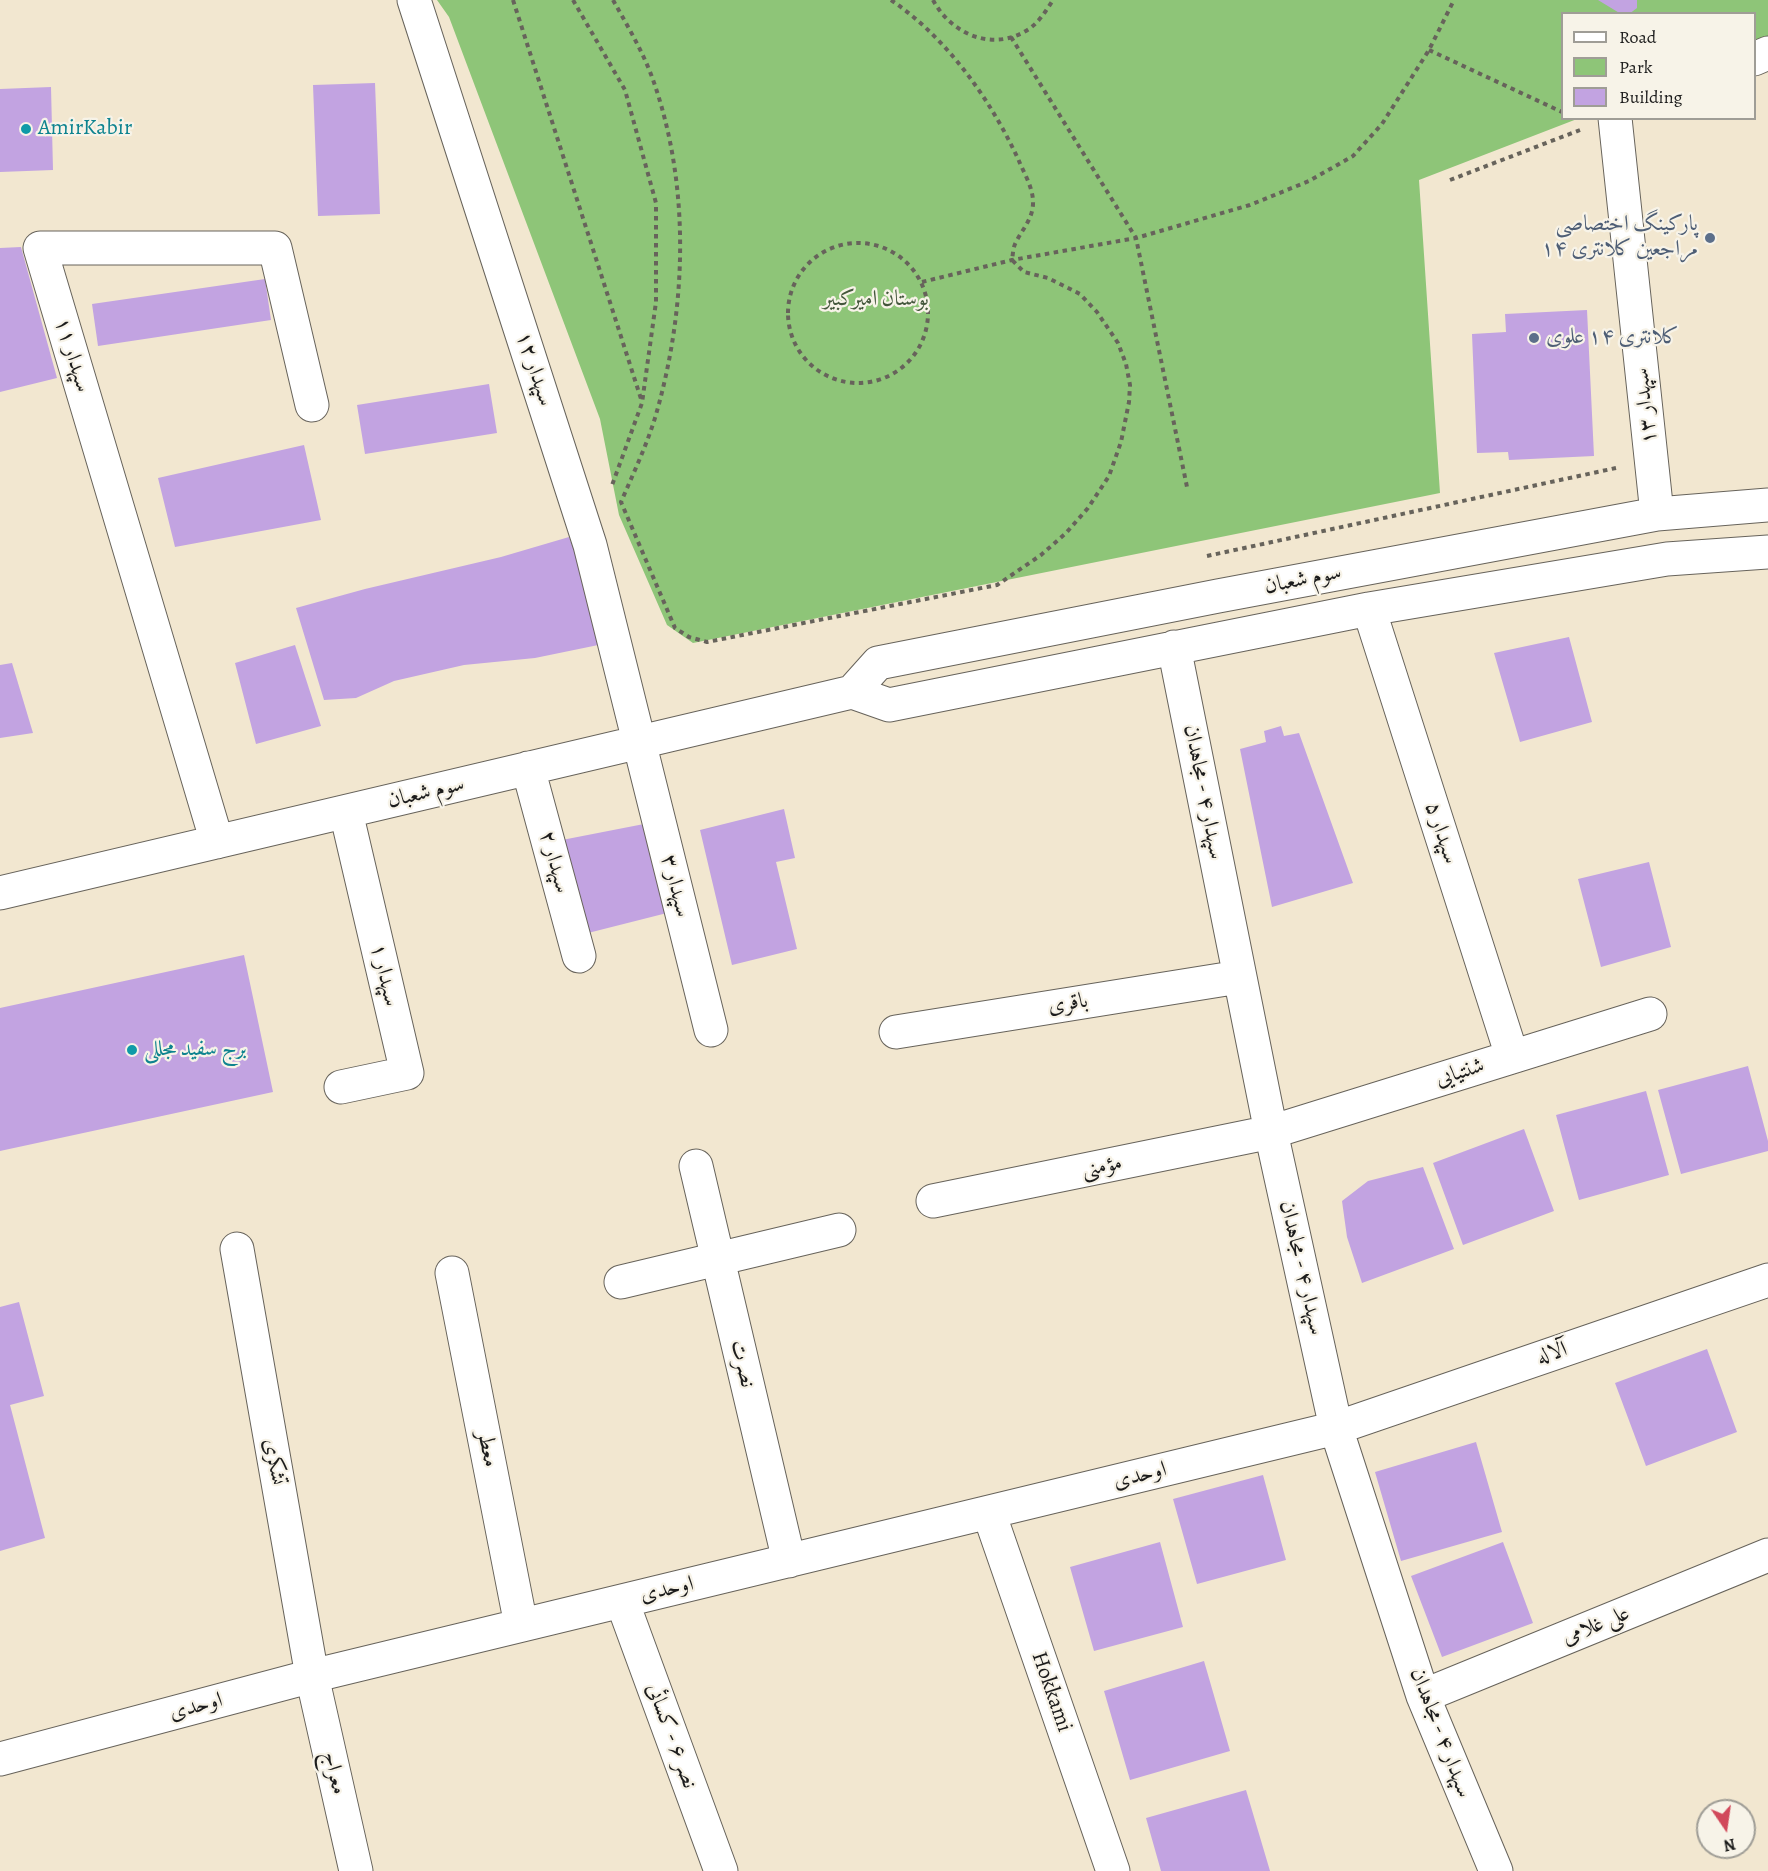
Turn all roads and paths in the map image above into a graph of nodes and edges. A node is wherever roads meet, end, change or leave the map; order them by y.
1 (414, 0) edge
2 (513, 0) edge
3 (573, 0) edge
4 (613, 0) edge
5 (891, 0) edge
6 (933, 0) edge
7 (1053, 0) edge
8 (1454, 0) edge
9 (1011, 37) junction
10 (1429, 50) junction
11 (1561, 104) edge
12 (1589, 120) edge
13 (1594, 120) edge
14 (1450, 180) dead end
15 (1136, 238) junction
16 (1012, 260) junction
17 (922, 282) junction
18 (642, 403) junction
19 (312, 405) dead end
20 (1651, 460) junction
21 (1187, 487) dead end
22 (610, 491) dead end
23 (1768, 505) edge
24 (1657, 514) junction
25 (1768, 552) edge
26 (1206, 556) dead end
27 (1369, 609) junction
28 (1174, 647) junction
29 (852, 692) junction
30 (639, 742) junction
31 (528, 768) junction
32 (346, 812) junction
33 (217, 842) junction
34 (0, 893) edge
35 (579, 956) dead end
36 (1239, 977) junction
37 (1650, 1014) dead end
38 (711, 1030) dead end
39 (896, 1032) dead end
40 (1512, 1056) junction
41 (341, 1087) dead end
42 (1270, 1132) junction
43 (696, 1167) dead end
44 (933, 1201) dead end
45 (838, 1230) dead end
46 (237, 1249) dead end
47 (718, 1259) junction
48 (452, 1273) dead end
49 (1768, 1280) edge
50 (621, 1282) dead end
51 (1336, 1428) junction
52 (989, 1513) junction
53 (1768, 1555) edge
54 (789, 1561) junction
55 (622, 1601) junction
56 (521, 1625) junction
57 (312, 1676) junction
58 (1423, 1696) junction
59 (0, 1759) edge
60 (356, 1871) edge
61 (721, 1871) edge
62 (1113, 1871) edge
63 (1496, 1871) edge

1 - 30 street, سپهدار ۱۲
2 - 18 path
3 - 18 path
4 - 16 path
5 - 16 path
6 - 9 path
7 - 9 path
8 - 10 path
9 - 15 path
10 - 11 path
10 - 15 path
12 - 14 path
13 - 20 street, سپهدار ۱۳
15 - 16 path
15 - 21 path
16 - 17 path
17 - 17 path
18 - 22 path
19 - 33 street, سپهدار ۱۱
20 - 24 street, سپهدار ۱۳
20 - 26 path
23 - 24 street, سوم شعبان
24 - 29 street, سوم شعبان
25 - 27 street, سوم شعبان
27 - 28 street, سوم شعبان
27 - 40 street, سپهدار ۵
28 - 29 street, سوم شعبان
28 - 36 street, سپهدار ۴ - مجاهدان
29 - 30 street, سوم شعبان
30 - 31 street, سوم شعبان
30 - 38 street, سپهدار ۳
31 - 32 street, سوم شعبان
31 - 35 street, سپهدار ۲
32 - 33 street, سوم شعبان
32 - 41 street, سپهدار ۱
33 - 34 street, سوم شعبان
36 - 39 street, باقری
36 - 42 street, سپهدار ۴ - مجاهدان
37 - 40 street, شنتیایی
40 - 42 street, شنتیایی
42 - 44 street, مؤمنی
42 - 51 street, سپهدار ۴ - مجاهدان
43 - 47 street, نصرت
45 - 47 street
46 - 57 street, تشکری
47 - 50 street
47 - 54 street, نصرت
48 - 56 street, معطر
49 - 51 street, آلاله
51 - 52 street, اوحدی
51 - 58 street, سپهدار ۴ - مجاهدان
52 - 54 street, اوحدی
52 - 62 street, Hokkami
53 - 58 street, علی غلامی
54 - 55 street, اوحدی
55 - 56 street, اوحدی
55 - 61 street, نصر ۶ - کسائی
56 - 57 street, اوحدی
57 - 59 street, اوحدی
57 - 60 street, معراج
58 - 63 street, سپهدار ۴ - مجاهدان

